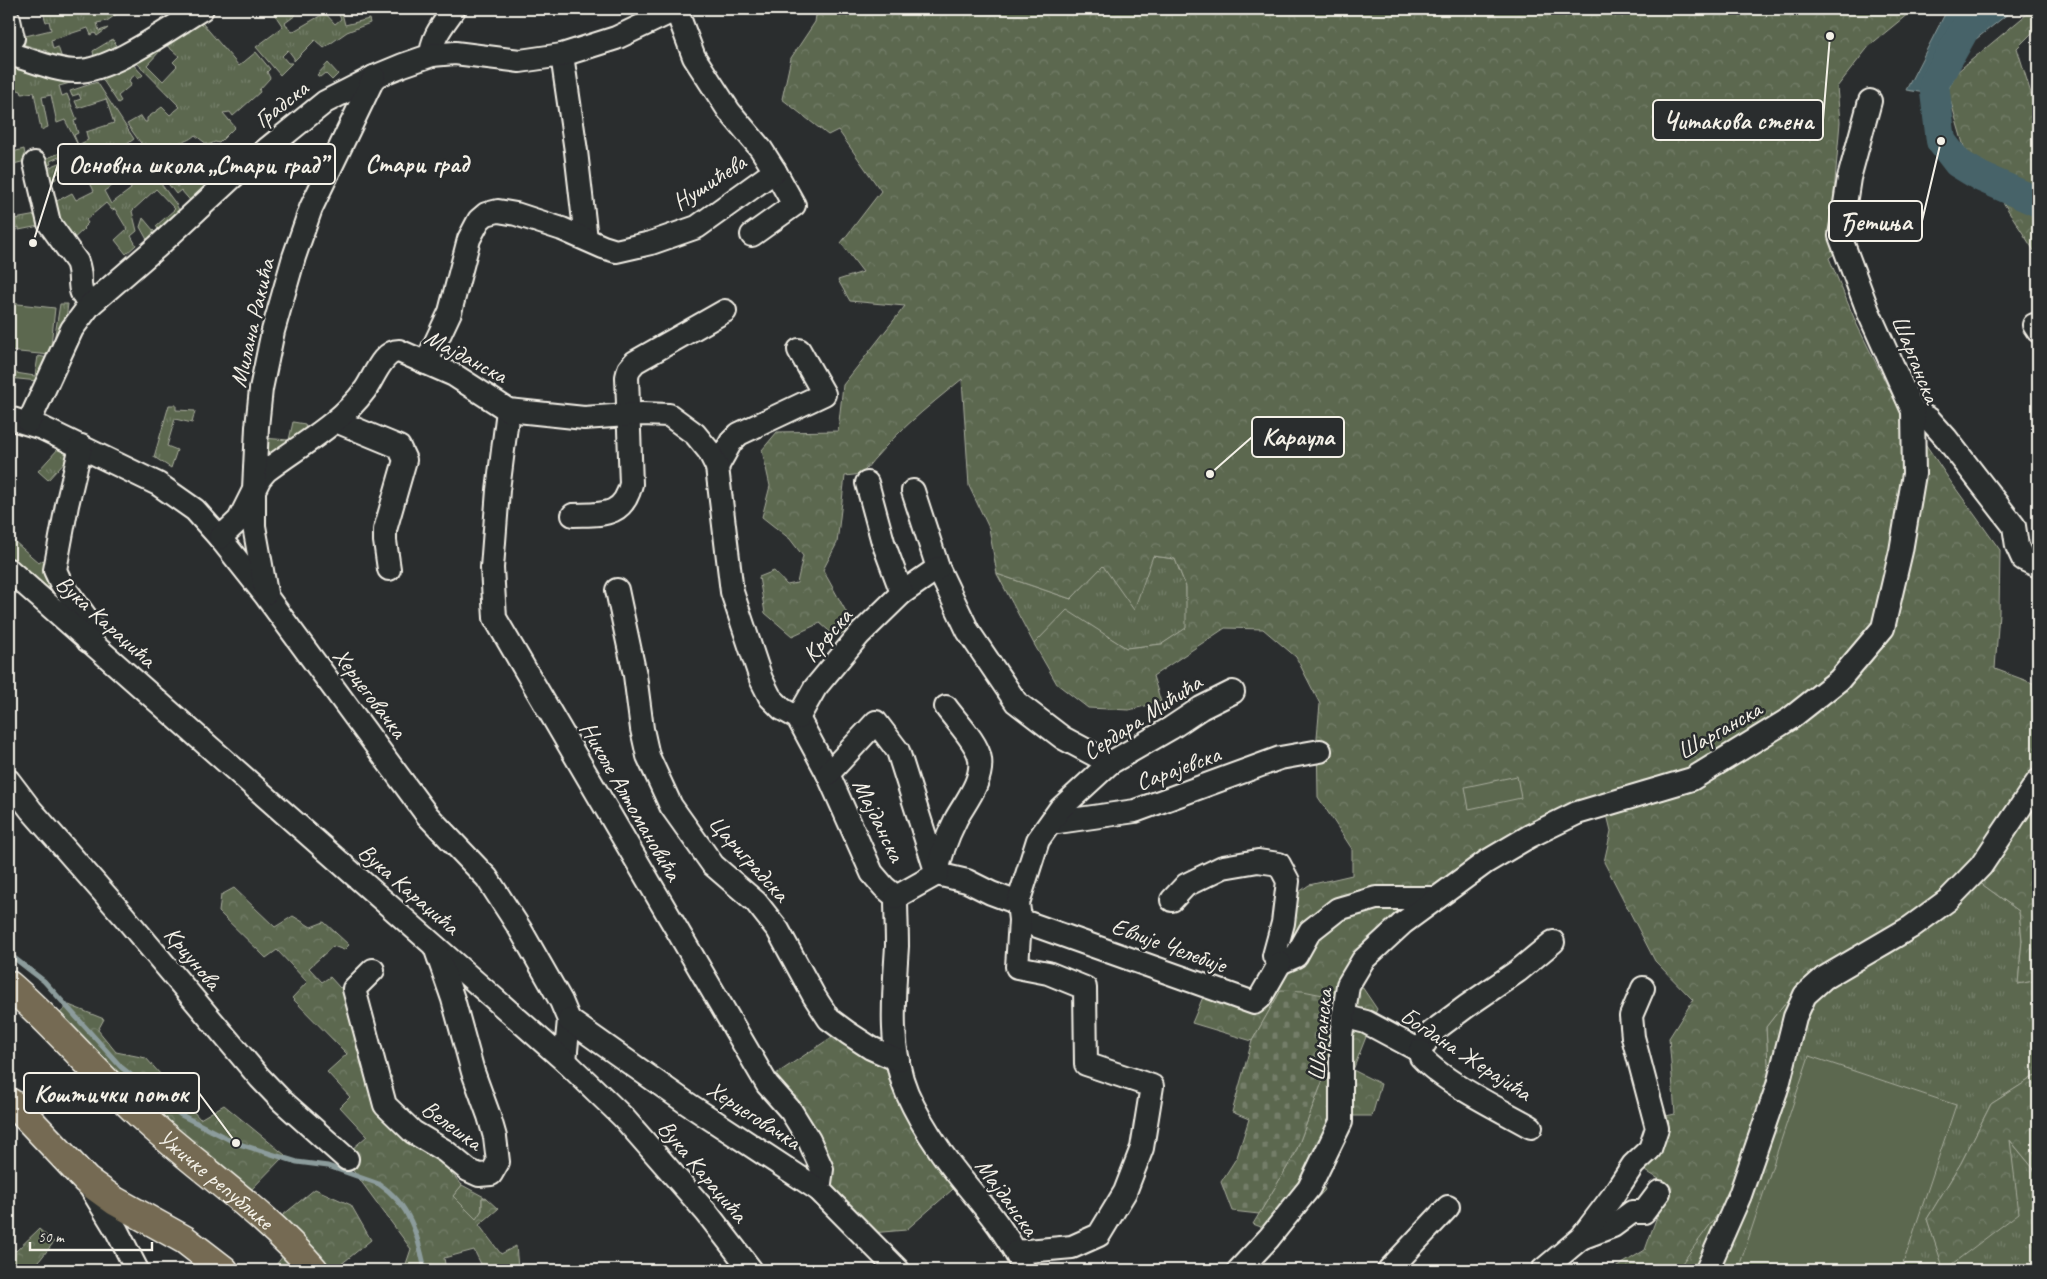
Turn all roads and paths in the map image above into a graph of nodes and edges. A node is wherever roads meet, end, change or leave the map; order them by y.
1 (202, 9) edge
2 (454, 9) edge
3 (677, 9) edge
4 (9, 20) edge
5 (9, 42) edge
6 (9, 54) edge
7 (562, 55) junction
8 (432, 56) junction
9 (374, 77) junction
10 (1870, 101) dead end
11 (35, 163) dead end
12 (775, 171) junction
13 (752, 234) dead end
14 (586, 239) junction
15 (90, 305) junction
16 (725, 311) dead end
17 (799, 350) dead end
18 (426, 363) junction
19 (508, 410) junction
20 (1913, 411) junction
21 (628, 416) junction
22 (19, 420) edge
23 (336, 421) junction
24 (81, 446) junction
25 (716, 468) junction
26 (867, 482) dead end
27 (254, 489) junction
28 (913, 491) dead end
29 (573, 514) dead end
30 (220, 538) junction
31 (2038, 566) edge
32 (938, 568) junction
33 (389, 569) dead end
34 (9, 570) edge
35 (617, 590) dead end
36 (902, 593) junction
37 (266, 596) junction
38 (88, 641) junction
39 (1233, 692) dead end
40 (946, 707) dead end
41 (798, 718) junction
42 (1320, 751) dead end
43 (1110, 764) junction
44 (828, 774) junction
45 (9, 781) edge
46 (2038, 781) edge
47 (1051, 823) junction
48 (937, 874) junction
49 (896, 897) junction
50 (1436, 898) junction
51 (1172, 900) dead end
52 (1019, 912) junction
53 (1553, 942) dead end
54 (435, 946) junction
55 (1280, 963) junction
56 (373, 970) dead end
57 (9, 985) edge
58 (1643, 988) dead end
59 (1343, 1016) junction
60 (569, 1020) junction
61 (1420, 1051) junction
62 (898, 1060) junction
63 (565, 1061) junction
64 (9, 1102) edge
65 (1531, 1127) dead end
66 (347, 1160) dead end
67 (86, 1180) junction
68 (819, 1190) junction
69 (1660, 1192) dead end
70 (1448, 1207) dead end
71 (1581, 1238) junction
72 (1020, 1261) edge
73 (137, 1270) edge
74 (224, 1270) edge
75 (314, 1270) edge
76 (751, 1270) edge
77 (898, 1270) edge
78 (1239, 1270) edge
79 (1389, 1270) edge
80 (1543, 1270) edge
81 (1707, 1270) edge

1 - 6 street
2 - 8 street
3 - 7 street, Градска
3 - 12 street, Нушићева
4 - 5 street
7 - 8 street, Градска
7 - 14 street
8 - 9 street, Градска
9 - 15 street, Градска
9 - 27 street, Милана Ракића
10 - 20 street, Шарганска
11 - 15 street
12 - 13 street, Нушићева
12 - 14 street, Нушићева
14 - 18 street, Нушићева
15 - 22 street, Градска
16 - 21 street
17 - 25 street
18 - 19 street, Мајданска
18 - 23 street, Мајданска
19 - 21 street, Мајданска
19 - 68 street, Николе Алтомановића
20 - 31 street
20 - 50 street, Шарганска
21 - 25 street, Мајданска
21 - 29 street
22 - 24 street, Херцеговачка
23 - 27 street, Мајданска
23 - 33 street
24 - 30 street, Херцеговачка
24 - 38 street
25 - 41 street, Мајданска
26 - 36 street
27 - 30 street, Мајданска
27 - 37 street, Милана Ракића
28 - 32 street
30 - 37 street, Херцеговачка
32 - 36 street, Крфска
32 - 43 street
34 - 38 street, Вука Караџића
35 - 62 street, Цариградска
36 - 41 street, Крфска
37 - 60 street, Херцеговачка
38 - 54 street, Вука Караџића
39 - 43 street, Сердара Мићића
40 - 48 street
41 - 44 street, Мајданска
42 - 47 street, Сарајевска
43 - 47 street, Сердара Мићића
44 - 48 street
44 - 49 street, Мајданска
45 - 66 street, Крцунова
46 - 81 street
47 - 52 street, Сердара Мићића
48 - 49 street
48 - 52 street
49 - 62 street, Мајданска
50 - 55 street
50 - 59 street, Шарганска
51 - 55 street
52 - 55 street, Евлије Челебије
52 - 72 street, Сердара Мићића
53 - 61 street
54 - 56 street, Велешка
54 - 63 street, Вука Караџића
57 - 75 main road, Ужичке републике
58 - 71 street
59 - 61 street, Богдана Жерајића
59 - 78 street, Шарганска
60 - 63 street, Херцеговачка
60 - 68 street, Херцеговачка
61 - 65 street, Богдана Жерајића
62 - 72 street, Мајданска
63 - 76 street, Вука Караџића
64 - 67 main road
67 - 73 street
67 - 74 main road
68 - 77 street, Херцеговачка
69 - 71 street
70 - 79 street
71 - 80 street

